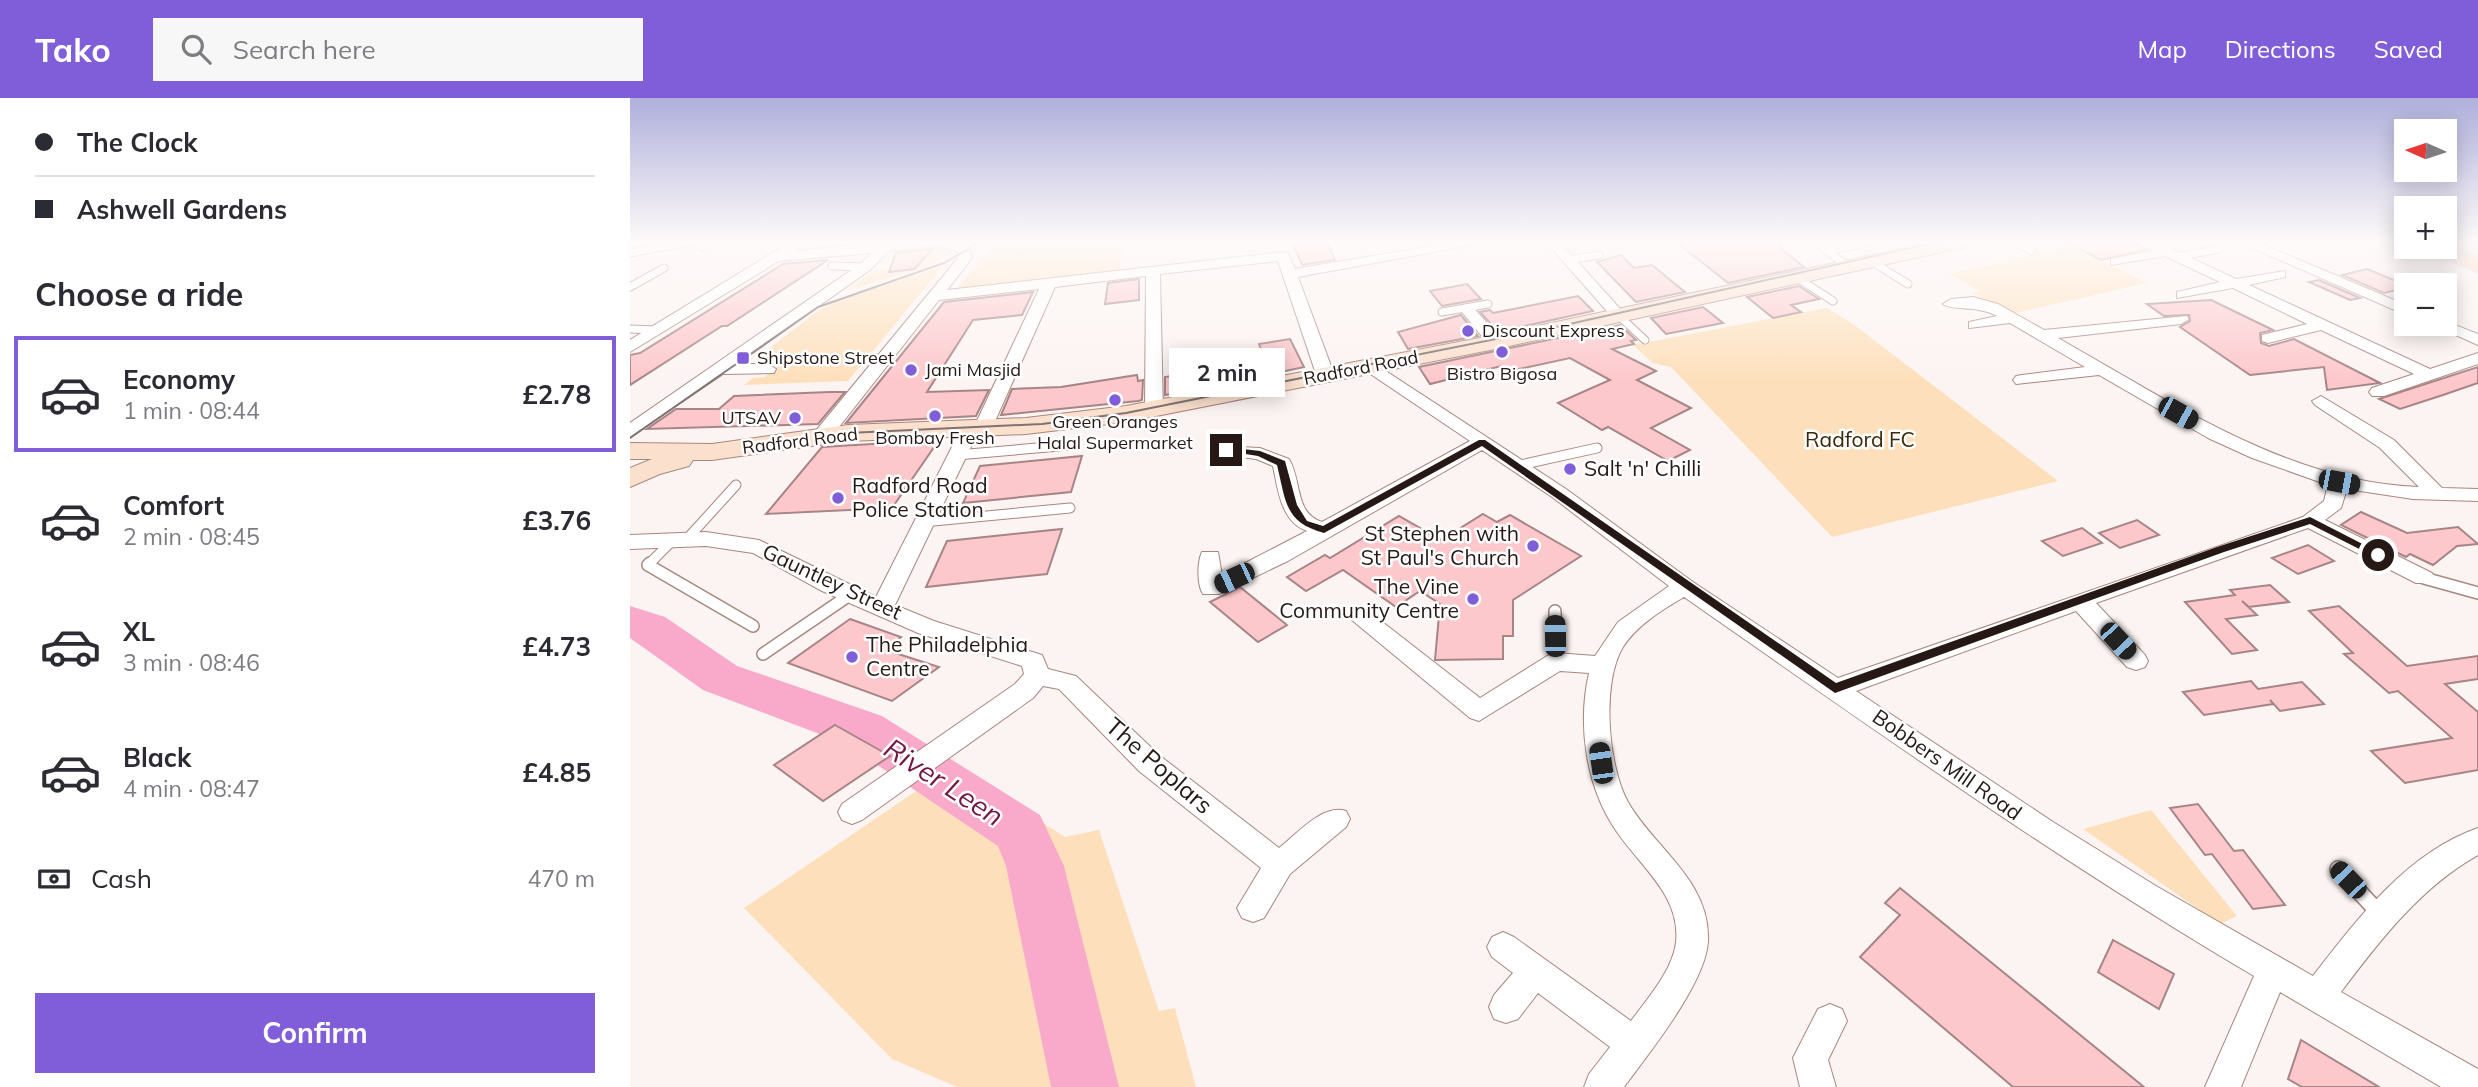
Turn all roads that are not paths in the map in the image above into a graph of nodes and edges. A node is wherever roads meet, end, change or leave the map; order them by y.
1 (727, 287) edge
2 (836, 287) edge
3 (944, 287) edge
4 (1013, 287) edge
5 (1047, 287) edge
6 (1153, 287) edge
7 (1294, 287) edge
8 (1593, 287) edge
9 (1748, 287) edge
10 (1812, 287) edge
11 (2218, 287) edge
12 (2240, 287) edge
13 (2352, 287) edge
14 (2182, 295) dead end
15 (937, 296) junction
16 (1833, 301) dead end
17 (1488, 304) dead end
18 (1951, 304) dead end
19 (2394, 305) edge
20 (1467, 309) junction
21 (1442, 312) dead end
22 (1618, 315) junction
23 (2007, 316) junction
24 (2181, 319) dead end
25 (1975, 325) dead end
26 (2322, 325) junction
27 (630, 329) edge
28 (657, 330) junction
29 (2457, 331) edge
30 (2039, 335) junction
31 (2268, 338) dead end
32 (1645, 340) dead end
33 (2478, 340) edge
34 (1495, 341) junction
35 (630, 347) edge
36 (2478, 358) edge
37 (1369, 365) junction
38 (718, 369) junction
39 (768, 369) dead end
40 (2106, 369) junction
41 (2426, 373) junction
42 (1325, 374) junction
43 (2022, 380) dead end
44 (2378, 392) dead end
45 (2321, 401) dead end
46 (1154, 410) junction
47 (976, 428) junction
48 (831, 435) junction
49 (1482, 442) junction
50 (1071, 445) dead end
51 (1597, 448) dead end
52 (1226, 450) dead end
53 (640, 453) edge
54 (957, 455) junction
55 (1516, 466) junction
56 (2339, 482) junction
57 (736, 485) dead end
58 (2438, 495) junction
59 (2478, 495) edge
60 (1070, 508) dead end
61 (2310, 521) junction
62 (923, 522) junction
63 (1324, 530) junction
64 (680, 539) junction
65 (630, 542) edge
66 (1210, 556) dead end
67 (2424, 578) joint
68 (1685, 587) junction
69 (2478, 593) edge
70 (851, 594) junction
71 (2080, 601) junction
72 (882, 607) junction
73 (1555, 611) dead end
74 (1359, 616) dead end
75 (753, 626) dead end
76 (763, 654) dead end
77 (1556, 662) junction
78 (2136, 662) dead end
79 (1603, 665) junction
80 (1037, 677) junction
81 (1835, 689) junction
82 (852, 812) dead end
83 (1336, 819) dead end
84 (2475, 846) edge
85 (1279, 865) junction
86 (2338, 869) dead end
87 (1252, 908) dead end
88 (2382, 916) junction
89 (1503, 947) dead end
90 (1536, 970) junction
91 (2273, 971) junction
92 (2318, 996) junction
93 (1506, 1007) dead end
94 (1829, 1021) dead end
95 (1633, 1044) junction
96 (1602, 1087) edge
97 (1818, 1087) edge
98 (2223, 1087) edge
99 (2474, 1087) edge

1 - 28 street
2 - 38 street
3 - 15 street
4 - 15 street
5 - 47 street
6 - 46 street
7 - 42 street
8 - 22 street
9 - 22 street, Radford Road
10 - 16 lane
11 - 14 street
12 - 26 street
13 - 19 street
15 - 48 street
17 - 20 lane
18 - 23 street
20 - 21 lane
20 - 34 street
22 - 32 lane
22 - 34 street, Radford Road
23 - 25 street
23 - 30 street
24 - 30 street
26 - 31 street
26 - 41 street
27 - 28 lane
28 - 35 street
29 - 33 street
30 - 40 street
34 - 37 street, Radford Road
36 - 41 street
37 - 42 street, Radford Road
37 - 49 street, Bobbers Mill Road
38 - 39 street
38 - 53 street
40 - 43 street
40 - 56 street
41 - 44 street
42 - 46 street, Radford Road
45 - 58 street
46 - 47 street, Radford Road
47 - 48 street, Radford Road
47 - 54 street
48 - 53 street, Radford Road
49 - 55 street, Bobbers Mill Road
49 - 63 street
50 - 54 lane
51 - 55 lane
52 - 63 street
54 - 62 street
55 - 68 street, Bobbers Mill Road
56 - 58 street
56 - 61 street
57 - 64 lane
58 - 59 street
60 - 62 lane
61 - 67 street
61 - 71 street
62 - 72 street
63 - 66 street
64 - 65 street, Gauntley Street
64 - 70 street, Gauntley Street
64 - 75 lane
67 - 69 lane
68 - 79 street
68 - 81 street, Bobbers Mill Road
70 - 72 street, Gauntley Street
70 - 76 lane
71 - 78 street
71 - 81 street
72 - 80 street, Gauntley Street
73 - 77 lane
74 - 77 street
77 - 79 street
79 - 95 street
80 - 82 street
80 - 85 street, The Poplars
81 - 91 street, Bobbers Mill Road
83 - 85 street
84 - 88 street
85 - 87 street
86 - 88 lane
88 - 92 street
89 - 90 street
90 - 93 street
90 - 95 street
91 - 92 street, Bobbers Mill Road
91 - 98 street
92 - 99 street, Bobbers Mill Road
94 - 97 street
95 - 96 street

